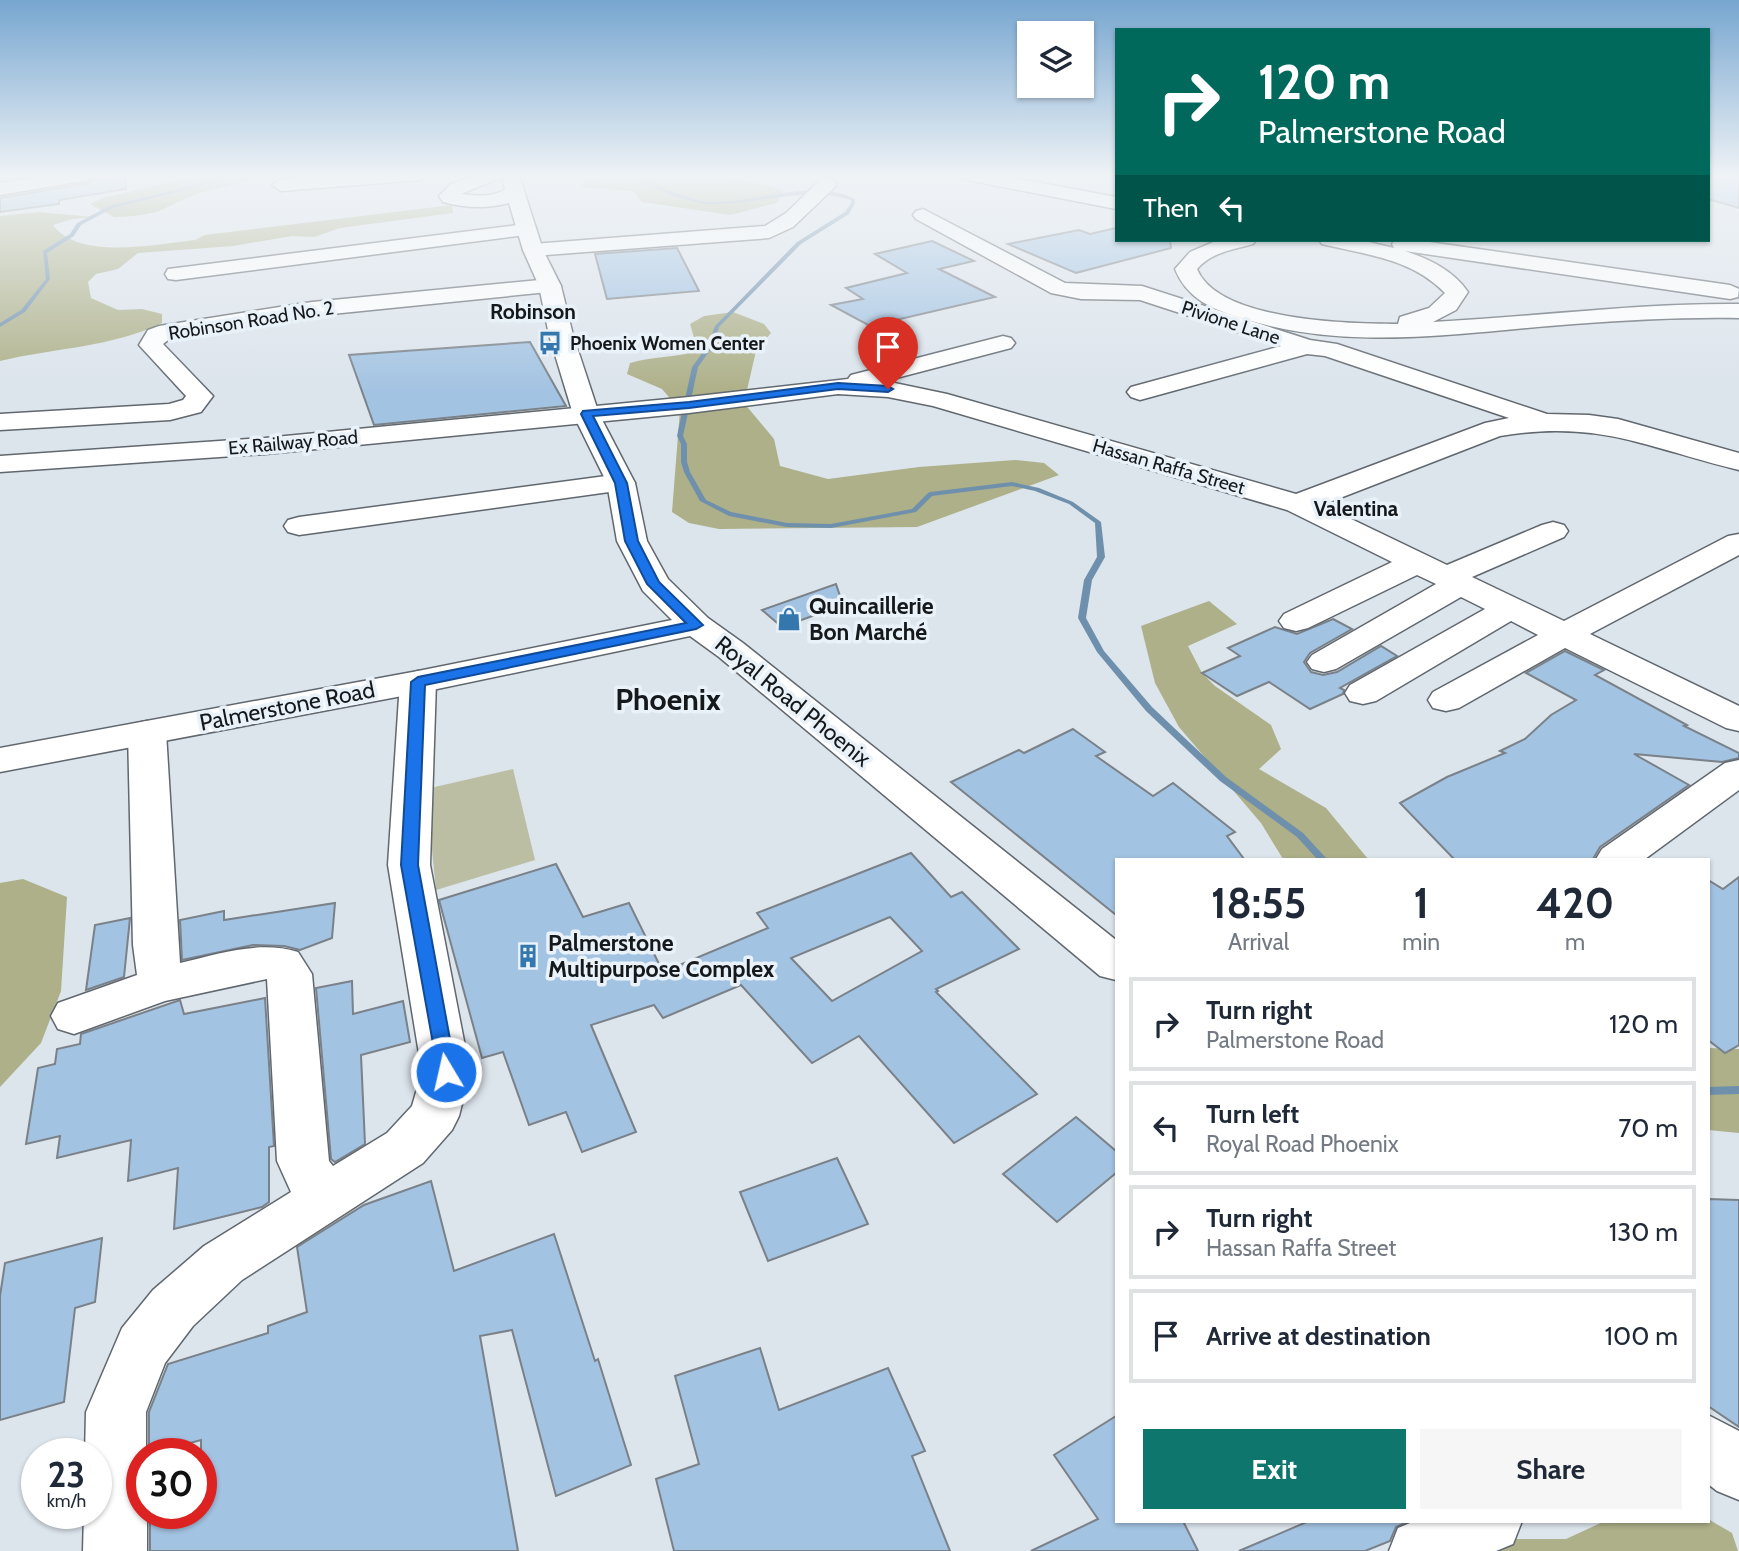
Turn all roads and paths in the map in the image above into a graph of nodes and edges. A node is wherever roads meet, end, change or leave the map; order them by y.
1 (315, 247) edge
2 (533, 247) edge
3 (983, 247) edge
4 (1216, 247) edge
5 (1238, 247) edge
6 (1363, 247) edge
7 (1422, 247) edge
8 (1487, 247) edge
9 (1504, 247) edge
10 (1528, 253) junction
11 (176, 274) dead end
12 (1739, 284) edge
13 (550, 286) junction
14 (1739, 296) edge
15 (1739, 311) edge
16 (1003, 343) dead end
17 (1308, 347) junction
18 (838, 386) junction
19 (1140, 392) dead end
20 (586, 414) junction
21 (0, 422) edge
22 (1545, 422) junction
23 (1739, 462) edge
24 (0, 464) edge
25 (621, 483) junction
26 (1297, 503) junction
27 (299, 526) dead end
28 (1553, 531) dead end
29 (1739, 543) edge
30 (1416, 562) junction
31 (1453, 581) junction
32 (1510, 608) junction
33 (1296, 621) dead end
34 (696, 625) junction
35 (1563, 635) junction
36 (1324, 662) dead end
37 (418, 682) junction
38 (1363, 692) dead end
39 (1447, 700) dead end
40 (1739, 720) edge
41 (147, 733) junction
42 (0, 760) edge
43 (1739, 772) edge
44 (1619, 858) edge
45 (1115, 963) edge
46 (161, 983) junction
47 (74, 1016) dead end
48 (333, 1194) junction
49 (1710, 1447) edge
50 (1739, 1469) edge
51 (1485, 1523) edge
52 (115, 1551) edge
53 (1422, 1551) edge

1 - 11 main road
2 - 13 main road, Royal Road Phoenix
3 - 17 main road, Pivione Lane
4 - 15 main road
5 - 6 main road
7 - 14 main road
8 - 10 main road
9 - 10 main road
10 - 12 main road
13 - 20 main road, Royal Road Phoenix
13 - 21 main road, Robinson Road No. 2
16 - 18 main road
17 - 19 main road
17 - 22 main road, Pivione Lane
18 - 20 main road, Hassan Raffa Street
18 - 26 main road, Hassan Raffa Street
20 - 24 main road, Ex Railway Road
20 - 25 main road, Royal Road Phoenix
22 - 23 main road
22 - 26 main road
25 - 27 main road
25 - 34 main road, Royal Road Phoenix
26 - 30 main road, Hassan Raffa Street
28 - 31 main road
29 - 35 main road
30 - 31 main road, Hassan Raffa Street
30 - 33 main road
31 - 32 main road, Hassan Raffa Street
31 - 36 main road
32 - 35 main road, Hassan Raffa Street
32 - 38 main road
34 - 37 main road, Palmerstone Road
34 - 45 main road, Royal Road Phoenix
35 - 39 main road
35 - 40 main road, Hassan Raffa Street
37 - 41 main road, Palmerstone Road
37 - 48 main road
41 - 42 main road, Palmerstone Road
41 - 46 main road
43 - 44 main road
46 - 47 main road
46 - 48 main road
48 - 52 main road
49 - 50 main road
51 - 53 main road

